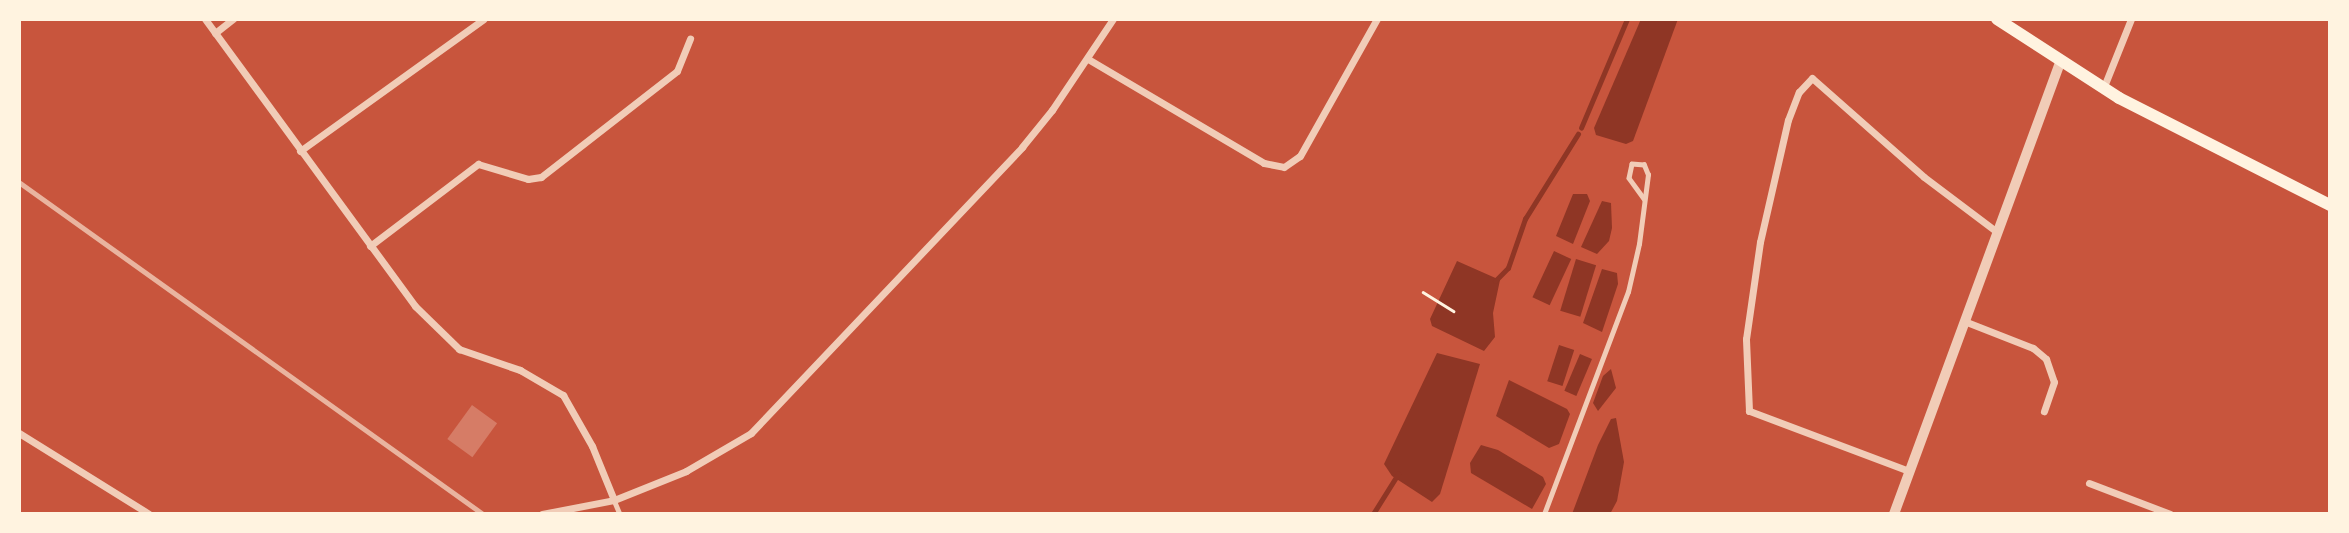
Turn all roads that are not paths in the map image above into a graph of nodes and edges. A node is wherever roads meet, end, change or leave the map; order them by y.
1 (205, 19) edge
2 (233, 19) edge
3 (484, 19) edge
4 (1113, 19) edge
5 (1377, 19) edge
6 (1997, 19) edge
7 (2132, 19) edge
8 (215, 33) junction
9 (690, 39) dead end
10 (1088, 59) junction
11 (2060, 63) junction
12 (2103, 89) junction
13 (300, 151) junction
14 (1644, 199) junction
15 (2330, 205) edge
16 (1997, 232) junction
17 (370, 246) junction
18 (1964, 321) junction
19 (2044, 411) dead end
20 (19, 433) edge
21 (1909, 471) junction
22 (2089, 483) dead end
23 (614, 500) junction
24 (149, 514) edge
25 (542, 514) edge
26 (620, 514) edge
27 (1544, 514) edge
28 (1894, 514) edge
29 (2170, 514) edge

1 - 8 street
2 - 8 street
3 - 13 street
4 - 10 street
5 - 10 street
6 - 11 main road
7 - 12 street
8 - 13 street
9 - 17 street
10 - 23 street
11 - 12 main road
11 - 16 street
12 - 15 main road
13 - 17 street
14 - 14 lane
14 - 27 lane
16 - 18 street
16 - 21 street
17 - 23 street
18 - 19 street
18 - 21 street
20 - 24 street
21 - 28 street
22 - 29 street
23 - 25 street
23 - 26 lane

